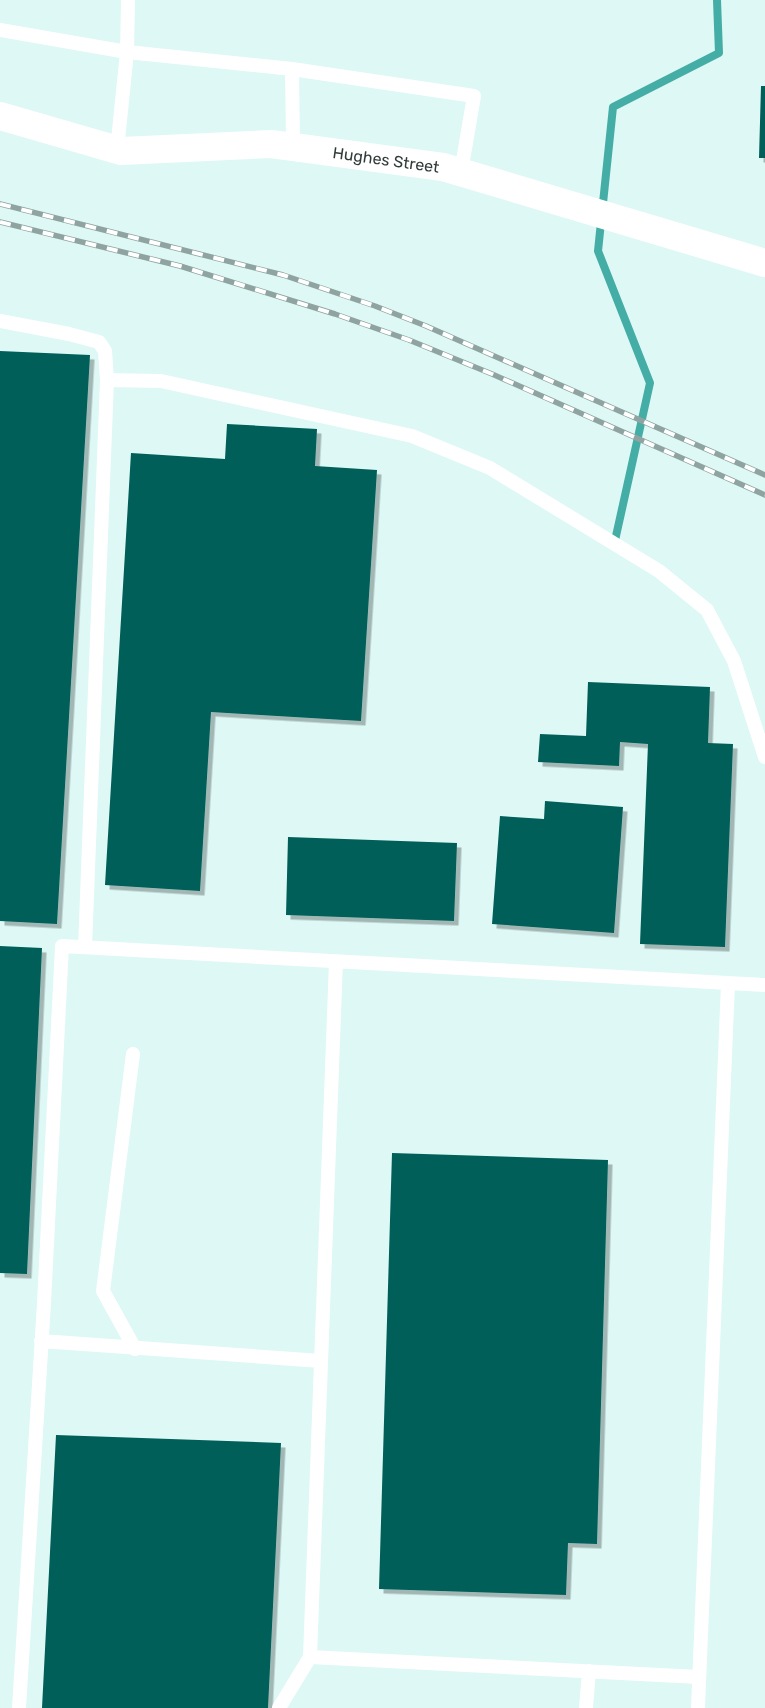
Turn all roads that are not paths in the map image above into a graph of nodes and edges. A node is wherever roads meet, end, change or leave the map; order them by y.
1 (128, 0) edge
2 (0, 30) edge
3 (127, 52) junction
4 (292, 69) junction
5 (0, 116) edge
6 (293, 146) junction
7 (117, 150) junction
8 (461, 172) junction
9 (765, 263) edge
10 (0, 321) edge
11 (107, 380) junction
12 (765, 757) edge
13 (86, 947) junction
14 (336, 961) junction
15 (728, 983) junction
16 (765, 985) edge
17 (133, 1054) dead end
18 (41, 1341) junction
19 (135, 1349) junction
20 (321, 1361) junction
21 (310, 1657) junction
22 (589, 1671) junction
23 (700, 1677) junction
24 (19, 1708) edge
25 (279, 1708) edge
26 (586, 1708) edge
27 (698, 1708) edge

1 - 3 lane
2 - 3 lane
3 - 4 lane
3 - 7 lane
4 - 6 lane
4 - 8 lane
5 - 7 street, Hughes Street
6 - 7 street, Hughes Street
6 - 8 street, Hughes Street
8 - 9 street, Hughes Street
10 - 11 lane
11 - 12 lane
11 - 13 lane
13 - 14 lane
13 - 18 lane
14 - 15 lane
14 - 20 lane
15 - 16 lane
15 - 23 lane
17 - 19 lane
18 - 19 lane
18 - 24 lane
19 - 20 lane
20 - 21 lane
21 - 22 lane
21 - 25 lane
22 - 23 lane
22 - 26 lane
23 - 27 lane

